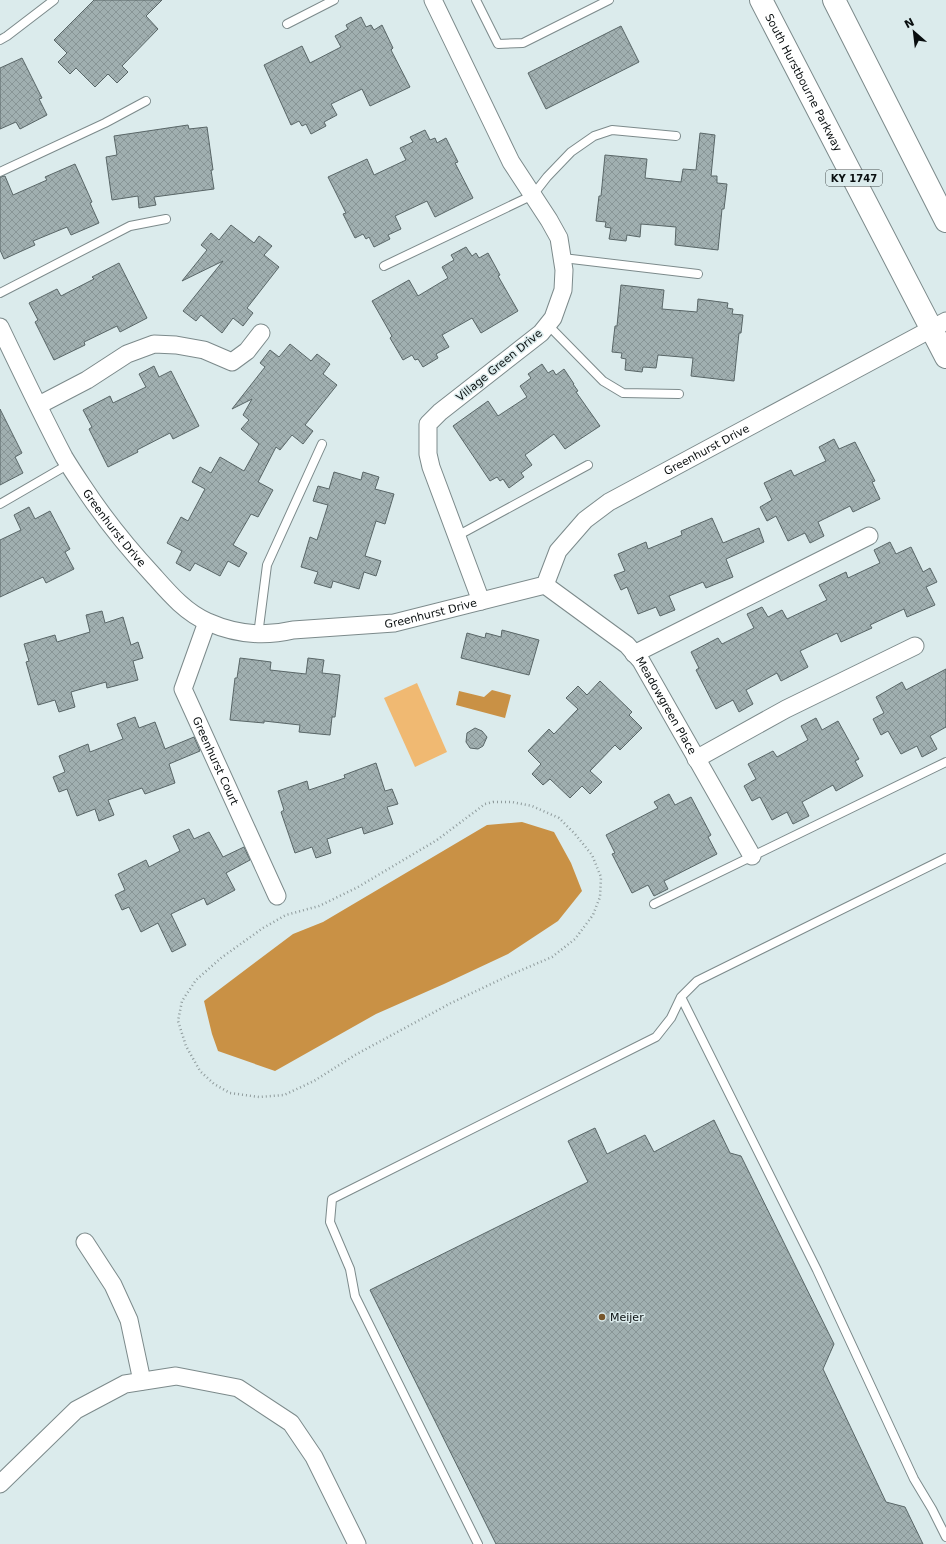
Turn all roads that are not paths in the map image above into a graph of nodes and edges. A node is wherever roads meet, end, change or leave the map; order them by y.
1 (54, 0) edge
2 (334, 0) edge
3 (433, 0) edge
4 (476, 0) edge
5 (761, 0) edge
6 (834, 0) edge
7 (605, 1) edge
8 (287, 24) dead end
9 (0, 40) edge
10 (146, 101) dead end
11 (676, 136) dead end
12 (0, 172) edge
13 (533, 195) junction
14 (166, 219) dead end
15 (946, 222) edge
16 (563, 258) junction
17 (384, 266) dead end
18 (698, 274) dead end
19 (0, 293) edge
20 (548, 325) junction
21 (939, 325) edge
22 (0, 327) edge
23 (261, 333) dead end
24 (946, 357) edge
25 (679, 394) dead end
26 (39, 406) junction
27 (322, 444) dead end
28 (69, 464) junction
29 (588, 465) dead end
30 (0, 504) edge
31 (457, 536) junction
32 (869, 536) dead end
33 (545, 585) junction
34 (482, 601) junction
35 (207, 622) junction
36 (258, 634) junction
37 (915, 646) dead end
38 (634, 654) junction
39 (696, 759) junction
40 (946, 762) edge
41 (752, 856) junction
42 (946, 858) edge
43 (277, 896) dead end
44 (654, 904) dead end
45 (681, 997) junction
46 (85, 1242) dead end
47 (142, 1381) junction
48 (0, 1484) edge
49 (946, 1537) edge
50 (357, 1544) edge
51 (478, 1544) edge

1 - 9 lane
2 - 8 lane
3 - 13 street, Village Green Drive
4 - 7 lane
5 - 21 main road, South Hurstbourne Parkway / KY 1747
6 - 15 main road
10 - 12 lane
11 - 13 lane
13 - 16 street, Village Green Drive
13 - 17 lane
14 - 19 lane
16 - 18 lane
16 - 20 street, Village Green Drive
20 - 25 lane
20 - 31 street, Village Green Drive
21 - 24 main road, South Hurstbourne Parkway / KY 1747
21 - 33 street, Greenhurst Drive
22 - 26 street, Greenhurst Drive
23 - 26 street
26 - 28 street, Greenhurst Drive
27 - 36 lane
28 - 30 lane
28 - 35 street, Greenhurst Drive
29 - 31 lane
31 - 34 street, Village Green Drive
32 - 38 street
33 - 34 street, Greenhurst Drive
33 - 38 street, Meadowgreen Place
34 - 36 street, Greenhurst Drive
35 - 36 street, Greenhurst Drive
35 - 43 street, Greenhurst Court
37 - 39 street
38 - 39 street, Meadowgreen Place
39 - 41 street, Meadowgreen Place
40 - 41 lane
41 - 44 lane
42 - 45 lane
45 - 49 lane
45 - 51 lane
46 - 47 street
47 - 48 street
47 - 50 street

